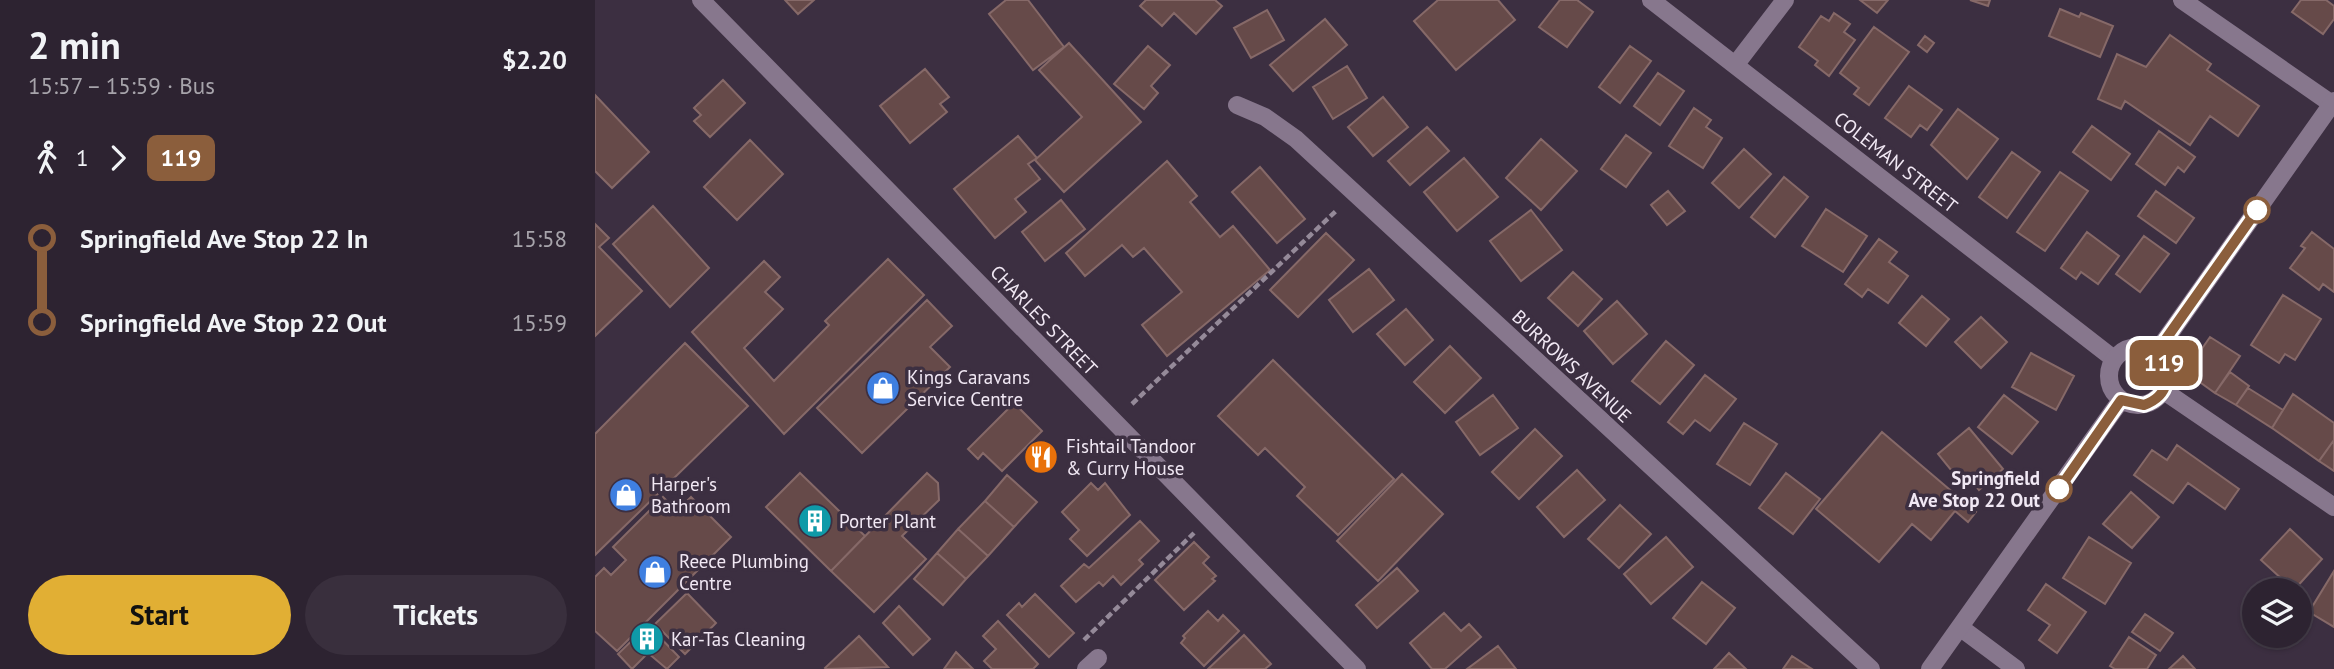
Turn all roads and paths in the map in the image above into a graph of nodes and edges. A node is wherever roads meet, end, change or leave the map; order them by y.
1 (701, 0) edge
2 (1651, 0) edge
3 (1785, 0) edge
4 (2182, 0) edge
5 (1736, 64) junction
6 (1237, 105) dead end
7 (2331, 111) edge
8 (1337, 210) dead end
9 (2156, 353) junction
10 (2115, 359) junction
11 (2164, 391) junction
12 (2121, 400) junction
13 (1132, 404) dead end
14 (2334, 507) edge
15 (1194, 533) dead end
16 (1961, 628) junction
17 (1084, 641) dead end
18 (1357, 669) edge
19 (1871, 669) edge
20 (1930, 669) edge
21 (2016, 669) edge

1 - 18 street, CHARLES STREET
2 - 5 street, COLEMAN STREET
3 - 5 street
4 - 7 street
5 - 10 street, COLEMAN STREET
6 - 19 street, BURROWS AVENUE
7 - 9 street
8 - 13 path
9 - 10 street
9 - 11 street
10 - 12 street
11 - 12 street
11 - 14 street
12 - 16 street
15 - 17 path
16 - 20 street
16 - 21 street

